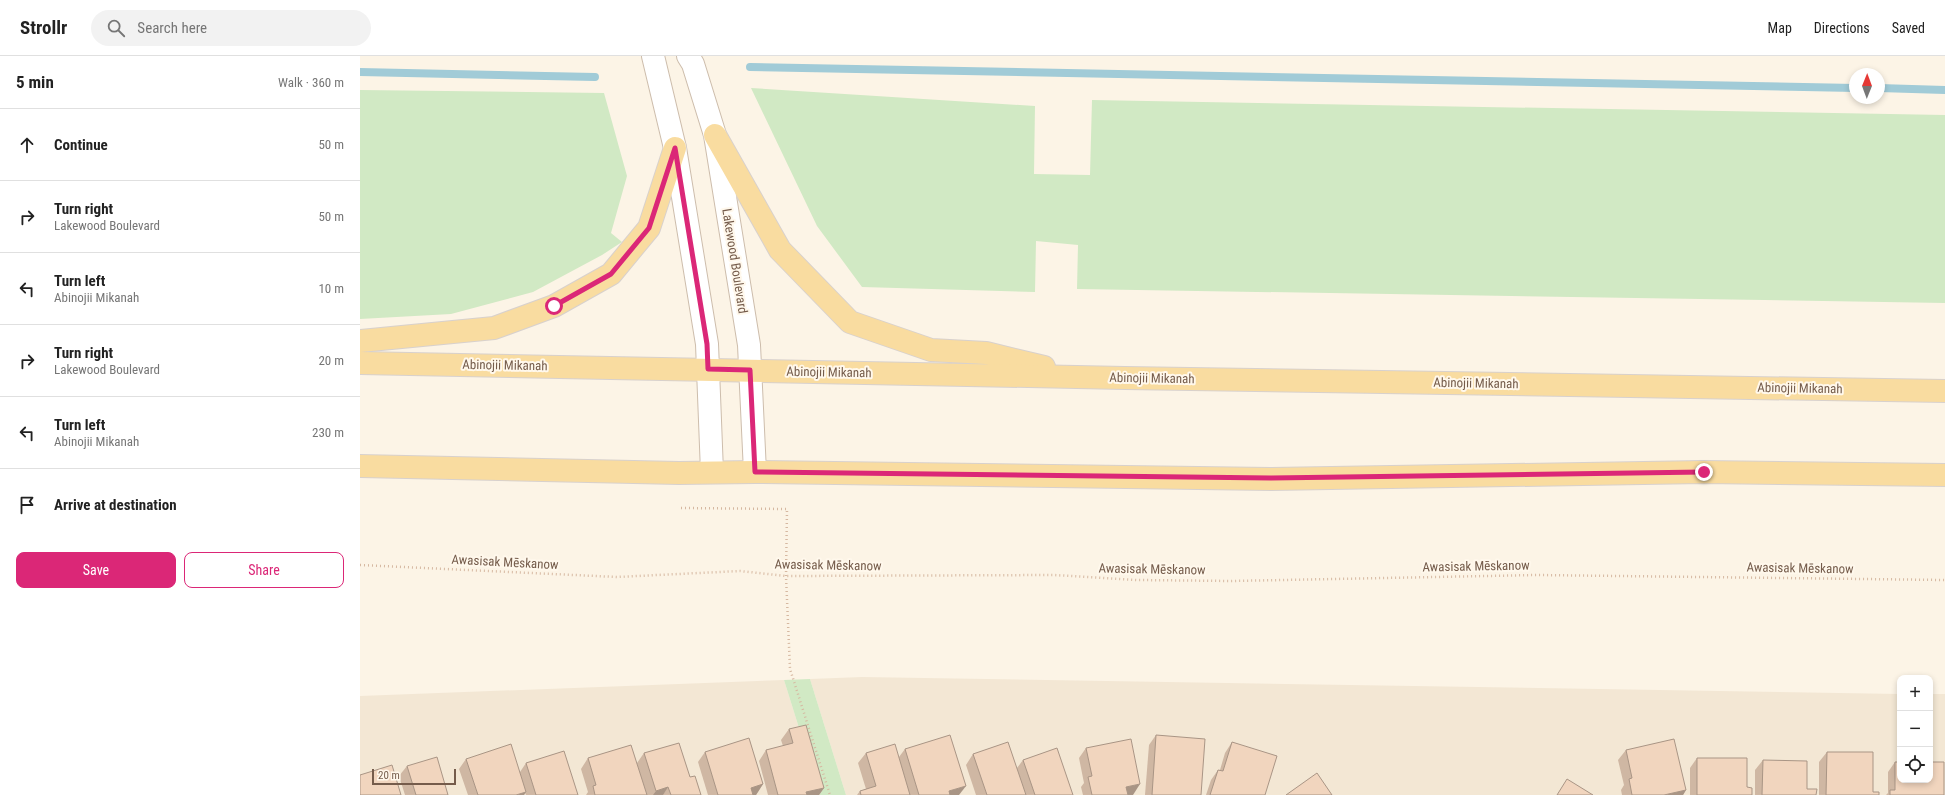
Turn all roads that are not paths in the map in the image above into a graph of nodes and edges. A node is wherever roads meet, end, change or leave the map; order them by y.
1 (654, 56) edge
2 (688, 56) edge
3 (715, 135) junction
4 (675, 148) junction
5 (360, 341) edge
6 (360, 363) edge
7 (708, 369) junction
8 (750, 370) junction
9 (1088, 377) junction
10 (1945, 391) edge
11 (360, 466) edge
12 (712, 472) junction
13 (755, 472) junction
14 (1945, 475) edge

1 - 4 street
2 - 3 street, Lakewood Boulevard
3 - 8 street, Lakewood Boulevard
3 - 9 main road
4 - 5 main road
4 - 7 street
6 - 7 main road, Abinojii Mikanah
7 - 8 main road, Abinojii Mikanah
7 - 12 street
8 - 9 main road, Abinojii Mikanah
8 - 13 street, Lakewood Boulevard
9 - 10 main road, Abinojii Mikanah
11 - 12 main road
12 - 13 main road
13 - 14 main road

